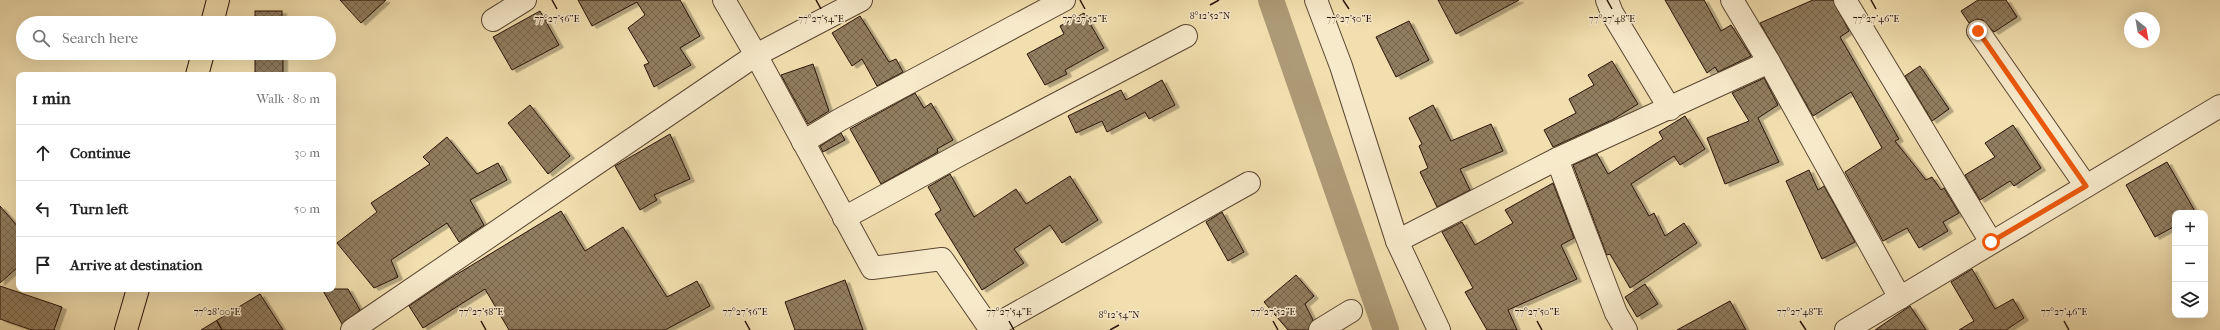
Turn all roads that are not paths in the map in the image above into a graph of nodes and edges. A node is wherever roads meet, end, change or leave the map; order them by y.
1 (218, 0) edge
2 (525, 0) edge
3 (724, 0) edge
4 (861, 0) edge
5 (1064, 0) edge
6 (1316, 0) edge
7 (1607, 0) edge
8 (1732, 0) edge
9 (1845, 0) edge
10 (214, 16) edge
11 (493, 20) dead end
12 (1978, 31) dead end
13 (1186, 36) dead end
14 (756, 55) junction
15 (202, 60) edge
16 (1769, 62) junction
17 (198, 72) edge
18 (2220, 106) edge
19 (1670, 109) junction
20 (803, 142) junction
21 (1557, 159) junction
22 (1249, 183) dead end
23 (2086, 186) junction
24 (844, 218) junction
25 (1397, 241) junction
26 (1991, 242) junction
27 (137, 292) edge
28 (1900, 298) junction
29 (1351, 311) dead end
30 (991, 329) edge
31 (126, 330) edge
32 (352, 330) edge
33 (1320, 330) edge
34 (1439, 330) edge
35 (1626, 330) edge
36 (1846, 330) edge

1 - 10 main road
2 - 11 street
3 - 14 street
4 - 14 street
5 - 20 street
6 - 25 street
7 - 19 street
8 - 16 street
9 - 26 street
12 - 23 street
13 - 24 street
14 - 20 street
14 - 32 street
15 - 17 main road
16 - 19 street
16 - 28 street
18 - 23 street
19 - 21 street
20 - 24 street
21 - 25 street
21 - 35 street
22 - 30 street
23 - 26 street
24 - 30 street
25 - 34 street
26 - 28 street
27 - 31 main road
28 - 36 street
29 - 33 street

